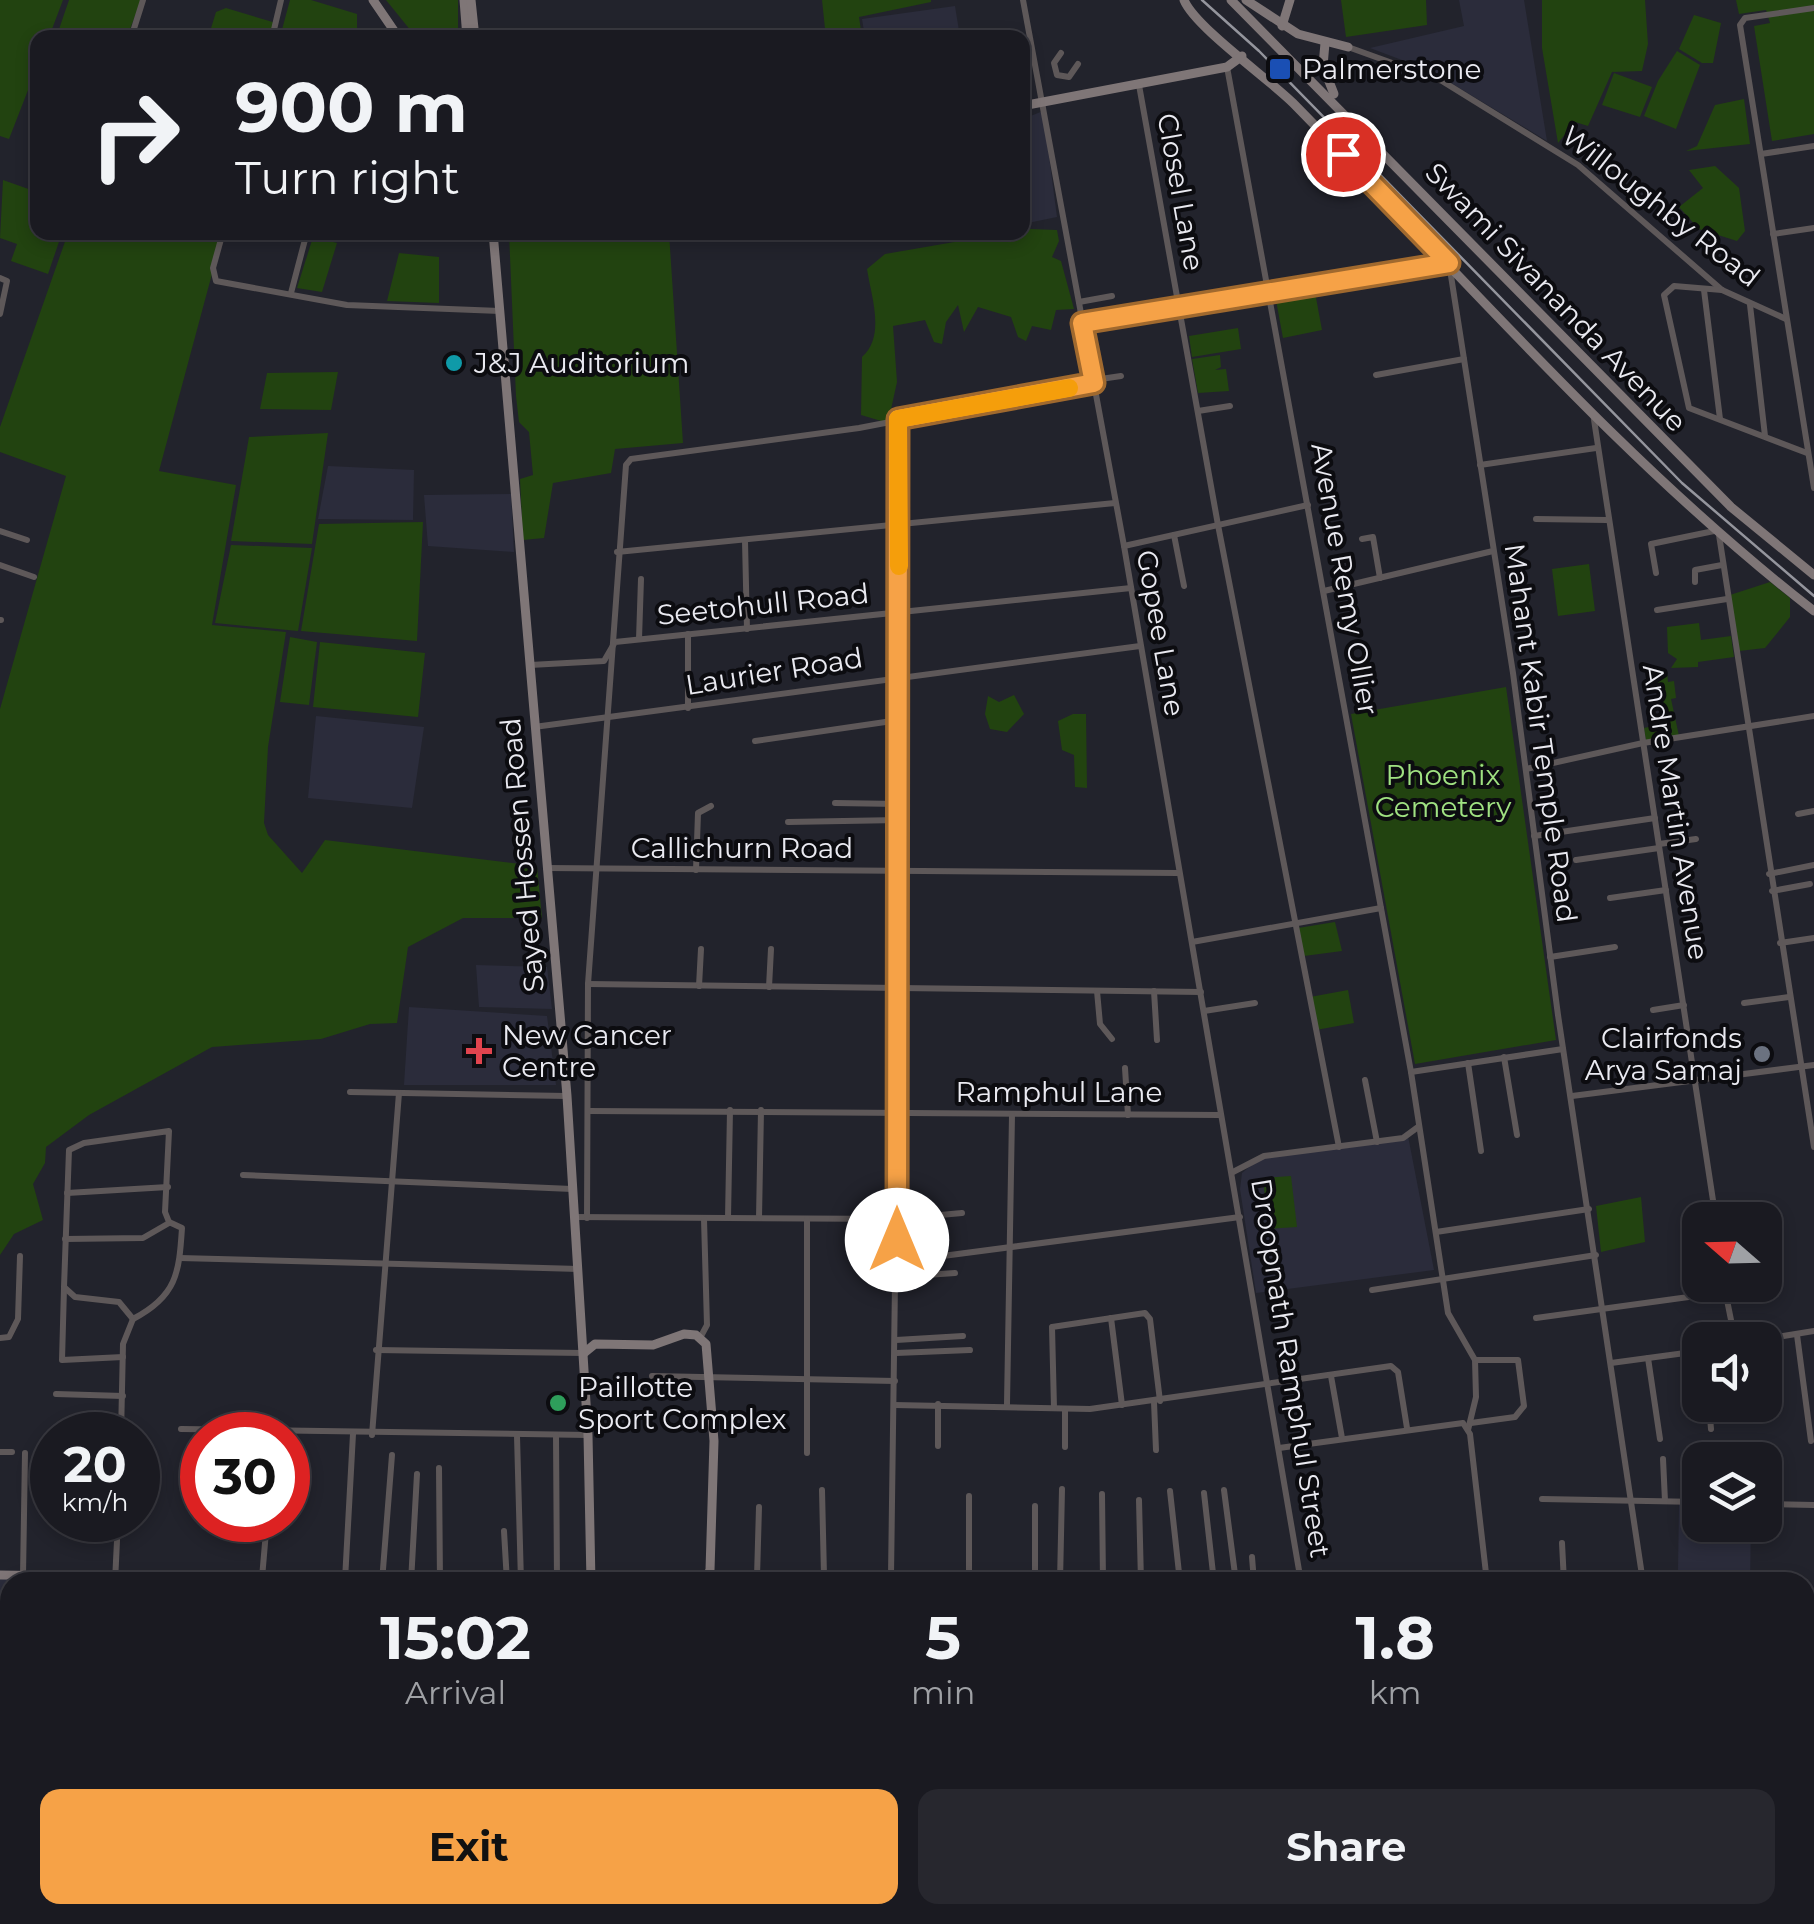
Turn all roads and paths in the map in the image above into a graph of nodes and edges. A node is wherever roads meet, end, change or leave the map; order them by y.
1 (142, 0) edge
2 (281, 0) edge
3 (372, 0) edge
4 (468, 0) edge
5 (1023, 0) edge
6 (1184, 0) edge
7 (1231, 0) edge
8 (1246, 0) edge
9 (1290, 0) edge
10 (1814, 8) edge
11 (1282, 26) junction
12 (134, 30) edge
13 (274, 30) edge
14 (393, 30) edge
15 (468, 30) edge
16 (469, 30) edge
17 (1029, 30) edge
18 (1030, 38) edge
19 (1325, 43) junction
20 (1348, 46) joint
21 (1061, 53) dead end
22 (1242, 56) junction
23 (1078, 64) dead end
24 (1228, 67) junction
25 (1139, 85) junction
26 (1042, 102) junction
27 (1030, 104) edge
28 (1353, 121) junction
29 (1814, 146) edge
30 (1761, 154) junction
31 (1814, 228) edge
32 (1774, 234) junction
33 (221, 240) edge
34 (305, 240) edge
35 (493, 240) edge
36 (1449, 263) junction
37 (0, 278) edge
38 (1704, 290) junction
39 (1722, 290) junction
40 (1271, 292) junction
41 (291, 293) junction
42 (1112, 296) dead end
43 (1079, 302) junction
44 (1784, 303) junction
45 (1750, 305) junction
46 (1180, 307) junction
47 (1763, 310) junction
48 (500, 311) junction
49 (0, 314) edge
50 (1787, 320) junction
51 (1082, 323) junction
52 (1464, 359) junction
53 (1376, 375) dead end
54 (1121, 376) dead end
55 (1094, 382) junction
56 (1230, 406) dead end
57 (1198, 411) junction
58 (1593, 412) junction
59 (898, 419) junction
60 (1720, 420) junction
61 (1765, 436) junction
62 (1596, 448) junction
63 (1808, 453) junction
64 (1480, 466) junction
65 (1814, 488) edge
66 (1115, 503) junction
67 (1308, 505) junction
68 (1536, 518) dead end
69 (1607, 520) junction
70 (1218, 525) junction
71 (899, 526) junction
72 (0, 532) edge
73 (1716, 533) junction
74 (1174, 535) junction
75 (1362, 539) dead end
76 (27, 540) dead end
77 (745, 541) junction
78 (1124, 546) junction
79 (1493, 551) junction
80 (618, 552) junction
81 (0, 564) edge
82 (1722, 565) junction
83 (1656, 573) dead end
84 (1814, 576) edge
85 (34, 577) dead end
86 (1380, 578) junction
87 (641, 579) dead end
88 (1696, 582) dead end
89 (1184, 586) dead end
90 (1130, 588) junction
91 (1324, 591) junction
92 (1727, 599) junction
93 (1657, 610) dead end
94 (1814, 611) edge
95 (898, 612) junction
96 (747, 629) junction
97 (688, 634) junction
98 (639, 639) junction
99 (1140, 646) junction
100 (610, 651) junction
101 (529, 665) junction
102 (899, 675) junction
103 (688, 708) junction
104 (1814, 716) edge
105 (604, 719) junction
106 (899, 720) junction
107 (534, 727) junction
108 (1746, 727) junction
109 (755, 741) dead end
110 (1642, 744) junction
111 (1526, 769) junction
112 (835, 803) dead end
113 (899, 804) junction
114 (711, 806) dead end
115 (1814, 811) edge
116 (1798, 814) dead end
117 (1654, 818) junction
118 (898, 820) junction
119 (788, 822) dead end
120 (1534, 836) junction
121 (1696, 839) dead end
122 (1659, 846) junction
123 (1576, 860) dead end
124 (1814, 866) edge
125 (546, 868) junction
126 (596, 870) junction
127 (696, 870) junction
128 (898, 872) junction
129 (1178, 873) junction
130 (1769, 874) junction
131 (1810, 884) dead end
132 (1666, 890) junction
133 (1772, 891) junction
134 (1610, 898) dead end
135 (1381, 908) junction
136 (1295, 923) junction
137 (1814, 938) edge
138 (1192, 942) junction
139 (1780, 943) junction
140 (1615, 947) dead end
141 (700, 949) dead end
142 (770, 949) dead end
143 (1550, 958) junction
144 (588, 984) junction
145 (699, 986) junction
146 (769, 986) junction
147 (899, 988) junction
148 (1097, 991) junction
149 (1154, 991) junction
150 (1201, 992) junction
151 (1789, 997) junction
152 (1255, 1003) dead end
153 (1744, 1003) dead end
154 (1684, 1005) junction
155 (1654, 1010) dead end
156 (1204, 1012) junction
157 (1112, 1039) dead end
158 (1157, 1040) dead end
159 (1563, 1049) junction
160 (1504, 1057) junction
161 (1468, 1063) junction
162 (1814, 1065) edge
163 (1800, 1067) junction
164 (1125, 1068) dead end
165 (1411, 1072) junction
166 (1366, 1080) dead end
167 (1696, 1081) junction
168 (350, 1092) dead end
169 (399, 1093) junction
170 (567, 1096) junction
171 (1572, 1096) junction
172 (730, 1110) junction
173 (761, 1110) junction
174 (588, 1111) junction
175 (897, 1113) junction
176 (1012, 1115) junction
177 (1128, 1115) junction
178 (1220, 1115) junction
179 (1418, 1127) junction
180 (1517, 1135) dead end
181 (1376, 1142) junction
182 (1814, 1146) edge
183 (1338, 1147) junction
184 (1481, 1152) dead end
185 (1233, 1172) junction
186 (242, 1174) dead end
187 (390, 1183) junction
188 (168, 1188) junction
189 (572, 1189) junction
190 (67, 1193) junction
191 (1713, 1202) edge
192 (1589, 1210) junction
193 (962, 1213) dead end
194 (574, 1217) junction
195 (1240, 1217) junction
196 (587, 1218) junction
197 (728, 1218) junction
198 (759, 1218) junction
199 (704, 1219) junction
200 (807, 1219) junction
201 (897, 1219) junction
202 (169, 1222) junction
203 (1436, 1232) junction
204 (65, 1239) junction
205 (1010, 1248) junction
206 (1596, 1255) junction
207 (20, 1256) dead end
208 (180, 1258) junction
209 (897, 1262) junction
210 (384, 1264) junction
211 (579, 1270) junction
212 (955, 1272) dead end
213 (896, 1277) junction
214 (1442, 1277) junction
215 (64, 1287) junction
216 (1372, 1290) dead end
217 (1682, 1296) edge
218 (1604, 1310) junction
219 (133, 1318) junction
220 (1111, 1318) junction
221 (1536, 1318) dead end
222 (582, 1331) junction
223 (1814, 1332) edge
224 (1797, 1335) junction
225 (962, 1336) dead end
226 (1782, 1337) edge
227 (0, 1338) edge
228 (700, 1338) junction
229 (896, 1340) junction
230 (594, 1344) junction
231 (376, 1350) junction
232 (970, 1350) dead end
233 (584, 1353) junction
234 (896, 1353) junction
235 (1682, 1353) edge
236 (123, 1357) junction
237 (1648, 1358) junction
238 (1475, 1360) junction
239 (1611, 1363) junction
240 (652, 1376) dead end
241 (710, 1376) junction
242 (1332, 1376) junction
243 (806, 1380) junction
244 (896, 1381) junction
245 (1268, 1386) junction
246 (56, 1394) dead end
247 (123, 1396) junction
248 (1157, 1402) junction
249 (938, 1404) junction
250 (1007, 1404) junction
251 (894, 1405) junction
252 (1122, 1406) junction
253 (1054, 1408) junction
254 (1066, 1408) junction
255 (122, 1412) edge
256 (1710, 1422) edge
257 (1470, 1426) junction
258 (1406, 1428) junction
259 (1711, 1428) dead end
260 (310, 1434) edge
261 (353, 1434) junction
262 (372, 1434) junction
263 (588, 1435) junction
264 (517, 1436) junction
265 (556, 1436) junction
266 (1342, 1438) junction
267 (1660, 1439) dead end
268 (1811, 1441) dead end
269 (938, 1446) dead end
270 (1065, 1447) dead end
271 (1279, 1448) junction
272 (1156, 1450) dead end
273 (0, 1452) edge
274 (12, 1452) dead end
275 (25, 1453) dead end
276 (807, 1453) dead end
277 (392, 1455) dead end
278 (1662, 1460) dead end
279 (440, 1468) dead end
280 (417, 1474) dead end
281 (1062, 1489) dead end
282 (822, 1490) dead end
283 (1224, 1490) dead end
284 (1170, 1491) dead end
285 (1204, 1493) dead end
286 (1102, 1494) dead end
287 (969, 1496) dead end
288 (1542, 1498) dead end
289 (1139, 1500) dead end
290 (1632, 1501) junction
291 (1665, 1501) junction
292 (1682, 1501) edge
293 (1782, 1504) edge
294 (1814, 1505) edge
295 (1035, 1506) dead end
296 (758, 1507) dead end
297 (504, 1530) dead end
298 (117, 1542) edge
299 (265, 1542) edge
300 (1562, 1543) dead end
301 (1252, 1558) dead end
302 (23, 1572) edge
303 (115, 1572) edge
304 (263, 1572) edge
305 (345, 1572) edge
306 (383, 1572) edge
307 (412, 1572) edge
308 (440, 1572) edge
309 (512, 1572) edge
310 (514, 1572) edge
311 (557, 1572) edge
312 (591, 1572) edge
313 (709, 1572) edge
314 (756, 1572) edge
315 (823, 1572) edge
316 (883, 1572) edge
317 (970, 1572) edge
318 (1037, 1572) edge
319 (1060, 1572) edge
320 (1103, 1572) edge
321 (1141, 1572) edge
322 (1179, 1572) edge
323 (1213, 1572) edge
324 (1235, 1572) edge
325 (1253, 1572) edge
326 (1300, 1572) edge
327 (1487, 1572) edge
328 (1563, 1572) edge
329 (1642, 1572) edge

1 - 12 street
2 - 13 street
3 - 14 main road
4 - 15 main road
4 - 16 main road
5 - 17 street, Gopee Lane
6 - 22 main road
7 - 28 main road, Swami Sivananda Avenue
8 - 11 main road
9 - 11 main road
10 - 30 street, Willoughby Road
11 - 19 main road
18 - 26 street, Gopee Lane
19 - 20 main road
19 - 28 main road
20 - 39 street, Willoughby Road
21 - 23 street
22 - 24 main road
22 - 36 main road
24 - 25 main road
24 - 40 street, Avenue Remy Ollier
25 - 26 main road
25 - 46 street, Closel Lane
26 - 27 main road
26 - 43 street, Gopee Lane
28 - 84 main road, Swami Sivananda Avenue
29 - 30 street
30 - 32 street, Willoughby Road
31 - 32 street
32 - 44 street, Willoughby Road
33 - 41 street
34 - 41 street
35 - 48 main road, Sayed Hossen Road
36 - 40 street, Closel Lane
36 - 52 street, Mahant Kabir Temple Road
36 - 58 main road
37 - 49 street
38 - 39 street
38 - 60 street
38 - 60 street
39 - 45 street, Willoughby Road
40 - 46 street, Closel Lane
40 - 67 street, Avenue Remy Ollier
41 - 48 street
42 - 43 street
43 - 51 street, Gopee Lane
44 - 47 street
44 - 50 street, Willoughby Road
45 - 47 street, Willoughby Road
45 - 61 street
46 - 51 street, Closel Lane
46 - 57 street
47 - 50 street, Willoughby Road
48 - 101 main road, Sayed Hossen Road
50 - 63 street, Willoughby Road
51 - 55 street, Gopee Lane
52 - 53 street
52 - 64 street, Mahant Kabir Temple Road
54 - 55 street
55 - 59 street
55 - 66 street, Gopee Lane
56 - 57 street
57 - 70 street
58 - 62 street, Andre Martin Avenue
58 - 73 main road
59 - 71 street
59 - 80 street
60 - 61 street
61 - 63 street
62 - 64 street
62 - 69 street, Andre Martin Avenue
63 - 65 street, Willoughby Road
64 - 79 street, Mahant Kabir Temple Road
66 - 71 street
66 - 78 street, Gopee Lane
67 - 70 street
67 - 91 street, Avenue Remy Ollier
68 - 69 street
69 - 110 street, Andre Martin Avenue
70 - 74 street
70 - 136 street
71 - 77 street
71 - 95 street
72 - 76 street
73 - 82 street
73 - 83 street
73 - 94 main road
74 - 78 street
74 - 89 street
75 - 86 street
77 - 80 street
77 - 96 street
78 - 90 street, Gopee Lane
79 - 86 street
79 - 111 street, Mahant Kabir Temple Road
80 - 100 street
81 - 85 street
82 - 88 street
82 - 92 street
86 - 91 street
87 - 98 street
90 - 95 street, Seetohull Road
90 - 99 street, Gopee Lane
91 - 135 street, Avenue Remy Ollier
92 - 93 street
92 - 108 street
95 - 96 street, Seetohull Road
95 - 102 street
96 - 97 street, Seetohull Road
97 - 98 street, Seetohull Road
97 - 103 street
98 - 100 street, Seetohull Road
99 - 102 street, Laurier Road
99 - 129 street, Gopee Lane
100 - 101 street, Seetohull Road
100 - 105 street
101 - 107 main road, Sayed Hossen Road
102 - 103 street, Laurier Road
102 - 106 street
103 - 105 street, Laurier Road
104 - 108 street
105 - 107 street, Laurier Road
105 - 126 street
106 - 109 street
106 - 113 street
107 - 125 main road, Sayed Hossen Road
108 - 110 street
108 - 130 street
110 - 111 street
110 - 117 street, Andre Martin Avenue
111 - 120 street, Mahant Kabir Temple Road
112 - 113 street
113 - 118 street
114 - 127 street
115 - 116 street
117 - 120 street
117 - 122 street, Andre Martin Avenue
118 - 119 street
118 - 128 street
120 - 143 street, Mahant Kabir Temple Road
121 - 122 street
122 - 123 street
122 - 132 street, Andre Martin Avenue
124 - 130 street
125 - 126 street, Callichurn Road
125 - 170 main road, Sayed Hossen Road
126 - 127 street, Callichurn Road
126 - 144 street
127 - 128 street, Callichurn Road
128 - 129 street, Callichurn Road
128 - 147 street
129 - 138 street, Gopee Lane
130 - 133 street
131 - 133 street
132 - 134 street
132 - 154 street, Andre Martin Avenue
133 - 139 street
135 - 136 street
135 - 165 street, Avenue Remy Ollier
136 - 138 street
136 - 183 street
137 - 139 street
138 - 150 street, Gopee Lane
139 - 151 street
140 - 143 street
141 - 145 street
142 - 146 street
143 - 159 street, Mahant Kabir Temple Road
144 - 145 street
144 - 174 street
145 - 146 street
146 - 147 street
147 - 148 street
147 - 175 street
148 - 149 street
148 - 157 street
149 - 150 street
149 - 158 street
150 - 156 street, Gopee Lane
151 - 153 street
151 - 163 street
152 - 156 street
154 - 155 street
154 - 167 street, Andre Martin Avenue
156 - 178 street, Gopee Lane
159 - 160 street
159 - 171 street, Mahant Kabir Temple Road
160 - 161 street
160 - 180 street
161 - 165 street
161 - 184 street
162 - 163 street
163 - 167 street
163 - 182 street
164 - 177 street
165 - 179 street, Avenue Remy Ollier
166 - 181 street
167 - 171 street
167 - 191 street, Andre Martin Avenue
168 - 169 street
169 - 170 street
169 - 187 street
170 - 189 main road, Sayed Hossen Road
171 - 192 street, Mahant Kabir Temple Road
172 - 173 street, Ramphul Lane
172 - 174 street, Ramphul Lane
172 - 197 street
173 - 175 street, Ramphul Lane
173 - 198 street
174 - 196 street
175 - 176 street, Ramphul Lane
175 - 201 street
176 - 177 street, Ramphul Lane
176 - 205 street
177 - 178 street, Ramphul Lane
178 - 185 street, Gopee Lane
179 - 181 street, Droopnath Ramphul Street
179 - 203 street, Avenue Remy Ollier
181 - 183 street, Droopnath Ramphul Street
183 - 185 street, Droopnath Ramphul Street
185 - 195 street, Droopnath Ramphul Street
186 - 187 street
187 - 189 street
187 - 210 street
188 - 190 street
188 - 190 street
188 - 202 street
189 - 194 main road, Sayed Hossen Road
190 - 204 street
192 - 203 street
192 - 206 street, Mahant Kabir Temple Road
193 - 201 street
194 - 196 street
194 - 211 main road, Sayed Hossen Road
195 - 205 street
195 - 245 street, Droopnath Ramphul Street
196 - 199 street
197 - 198 street
197 - 199 street
198 - 200 street
199 - 228 street
200 - 201 street
200 - 243 street
201 - 209 street
202 - 204 street
202 - 208 street
203 - 214 street, Avenue Remy Ollier
204 - 215 street
205 - 209 street
205 - 250 street
206 - 214 street
206 - 218 street, Mahant Kabir Temple Road
207 - 227 street
208 - 210 street
208 - 219 street
209 - 213 street
210 - 211 street
210 - 231 street
211 - 222 main road, Sayed Hossen Road
212 - 213 street
213 - 229 street
214 - 216 street
214 - 238 street, Avenue Remy Ollier
215 - 219 street
215 - 236 street
217 - 218 street
218 - 221 street
218 - 239 street, Mahant Kabir Temple Road
219 - 236 street
220 - 248 street
220 - 252 street
220 - 253 street
222 - 230 main road
222 - 233 main road, Sayed Hossen Road
223 - 224 street
224 - 226 street
224 - 268 street
225 - 229 street
228 - 230 main road
228 - 241 main road
229 - 234 street
230 - 233 main road
231 - 233 street
231 - 262 street
232 - 234 street
233 - 263 main road, Sayed Hossen Road
234 - 244 street
235 - 237 street
236 - 247 street
237 - 239 street
237 - 267 street
238 - 257 street
238 - 257 street
239 - 290 street, Mahant Kabir Temple Road
240 - 241 street
241 - 243 street
241 - 313 main road
242 - 245 street
242 - 258 street
242 - 266 street
243 - 244 street
243 - 276 street
244 - 251 street
245 - 248 street
245 - 271 street, Droopnath Ramphul Street
246 - 247 street
247 - 255 street
248 - 252 street
248 - 272 street
249 - 250 street
249 - 251 street
249 - 269 street
250 - 253 street
251 - 316 street
252 - 254 street
253 - 254 street
254 - 270 street
256 - 259 street
257 - 258 street
257 - 327 street
258 - 266 street
260 - 261 street
261 - 262 street
261 - 305 street
262 - 264 street
263 - 265 street
263 - 312 main road, Sayed Hossen Road
264 - 265 street
264 - 310 street
265 - 311 street
266 - 271 street
271 - 326 street, Droopnath Ramphul Street
273 - 274 street
275 - 302 street
277 - 306 street
278 - 291 street
279 - 308 street
280 - 307 street
281 - 319 street
282 - 315 street
283 - 324 street
284 - 322 street
285 - 323 street
286 - 320 street
287 - 317 street
288 - 290 street
289 - 321 street
290 - 291 street
290 - 329 street, Mahant Kabir Temple Road
291 - 292 street
293 - 294 street
295 - 318 street
296 - 314 street
297 - 309 street
298 - 303 street
299 - 304 street
300 - 328 street
301 - 325 street

